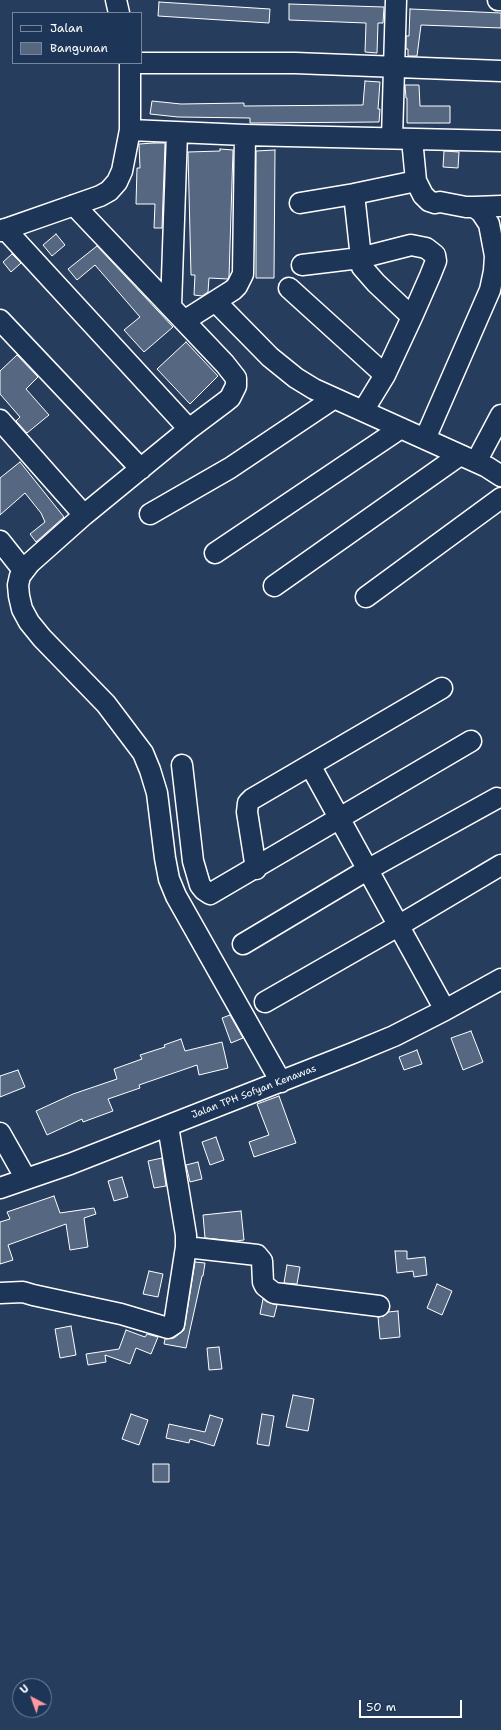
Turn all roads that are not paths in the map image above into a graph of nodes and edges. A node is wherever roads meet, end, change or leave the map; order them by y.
1 (116, 0) edge
2 (396, 0) edge
3 (498, 0) edge
4 (501, 0) edge
5 (119, 12) edge
6 (142, 63) edge
7 (130, 64) edge
8 (394, 68) junction
9 (501, 71) edge
10 (130, 130) junction
11 (177, 133) junction
12 (245, 135) junction
13 (392, 138) junction
14 (412, 139) junction
15 (501, 141) edge
16 (416, 181) junction
17 (354, 194) junction
18 (300, 203) dead end
19 (74, 205) junction
20 (501, 206) edge
21 (474, 207) junction
22 (3, 230) edge
23 (360, 258) junction
24 (302, 265) dead end
25 (289, 288) dead end
26 (216, 302) junction
27 (171, 306) junction
28 (412, 317) junction
29 (0, 320) edge
30 (184, 321) junction
31 (385, 374) junction
32 (333, 399) junction
33 (363, 411) junction
34 (501, 415) edge
35 (0, 420) edge
36 (401, 428) junction
37 (190, 429) junction
38 (425, 439) junction
39 (468, 459) junction
40 (141, 469) junction
41 (501, 476) edge
42 (501, 498) edge
43 (150, 514) dead end
44 (84, 515) junction
45 (0, 541) edge
46 (215, 553) dead end
47 (23, 570) junction
48 (274, 586) dead end
49 (366, 597) dead end
50 (442, 688) dead end
51 (471, 741) dead end
52 (182, 765) dead end
53 (310, 765) junction
54 (497, 798) dead end
55 (339, 819) junction
56 (501, 866) edge
57 (256, 869) junction
58 (367, 870) junction
59 (398, 926) junction
60 (243, 944) dead end
61 (501, 979) edge
62 (265, 1002) dead end
63 (445, 1010) junction
64 (281, 1082) junction
65 (168, 1126) junction
66 (0, 1133) edge
67 (26, 1179) junction
68 (0, 1188) edge
69 (186, 1247) junction
70 (0, 1293) edge
71 (379, 1306) dead end

1 - 5 street
2 - 8 street
3 - 4 street
6 - 8 street
7 - 10 street
8 - 9 street
8 - 13 street
10 - 11 street
10 - 19 street
11 - 12 street
11 - 27 street
12 - 13 street
12 - 26 street
13 - 14 street
14 - 15 street
14 - 16 street
16 - 17 street
16 - 21 street
17 - 18 street
17 - 23 street
19 - 22 street
19 - 27 street
20 - 21 street
21 - 38 street
22 - 37 street
23 - 24 street
23 - 28 street
23 - 28 street
25 - 31 street
26 - 30 street
26 - 32 street
27 - 30 street
28 - 31 street
29 - 40 street
30 - 37 street
31 - 33 street
32 - 33 street
32 - 43 street
33 - 36 street
34 - 39 street
35 - 44 street
36 - 38 street
36 - 46 street
37 - 40 street
38 - 39 street
39 - 41 street
39 - 48 street
40 - 44 street
42 - 49 street
44 - 47 street
45 - 47 street
47 - 64 street
50 - 53 street
51 - 55 street
52 - 57 street
53 - 55 street
53 - 57 street
54 - 58 street
55 - 57 street
55 - 58 street
56 - 59 street
58 - 59 street
58 - 60 street
59 - 62 street
59 - 63 street
61 - 63 street, Jalan TPH Sofyan Kenawas
63 - 64 street, Jalan TPH Sofyan Kenawas
64 - 65 street, Jalan TPH Sofyan Kenawas
65 - 67 street, Jalan TPH Sofyan Kenawas
65 - 69 street
66 - 67 street
67 - 68 street, Jalan TPH Sofyan Kenawas
69 - 70 street
69 - 71 street

